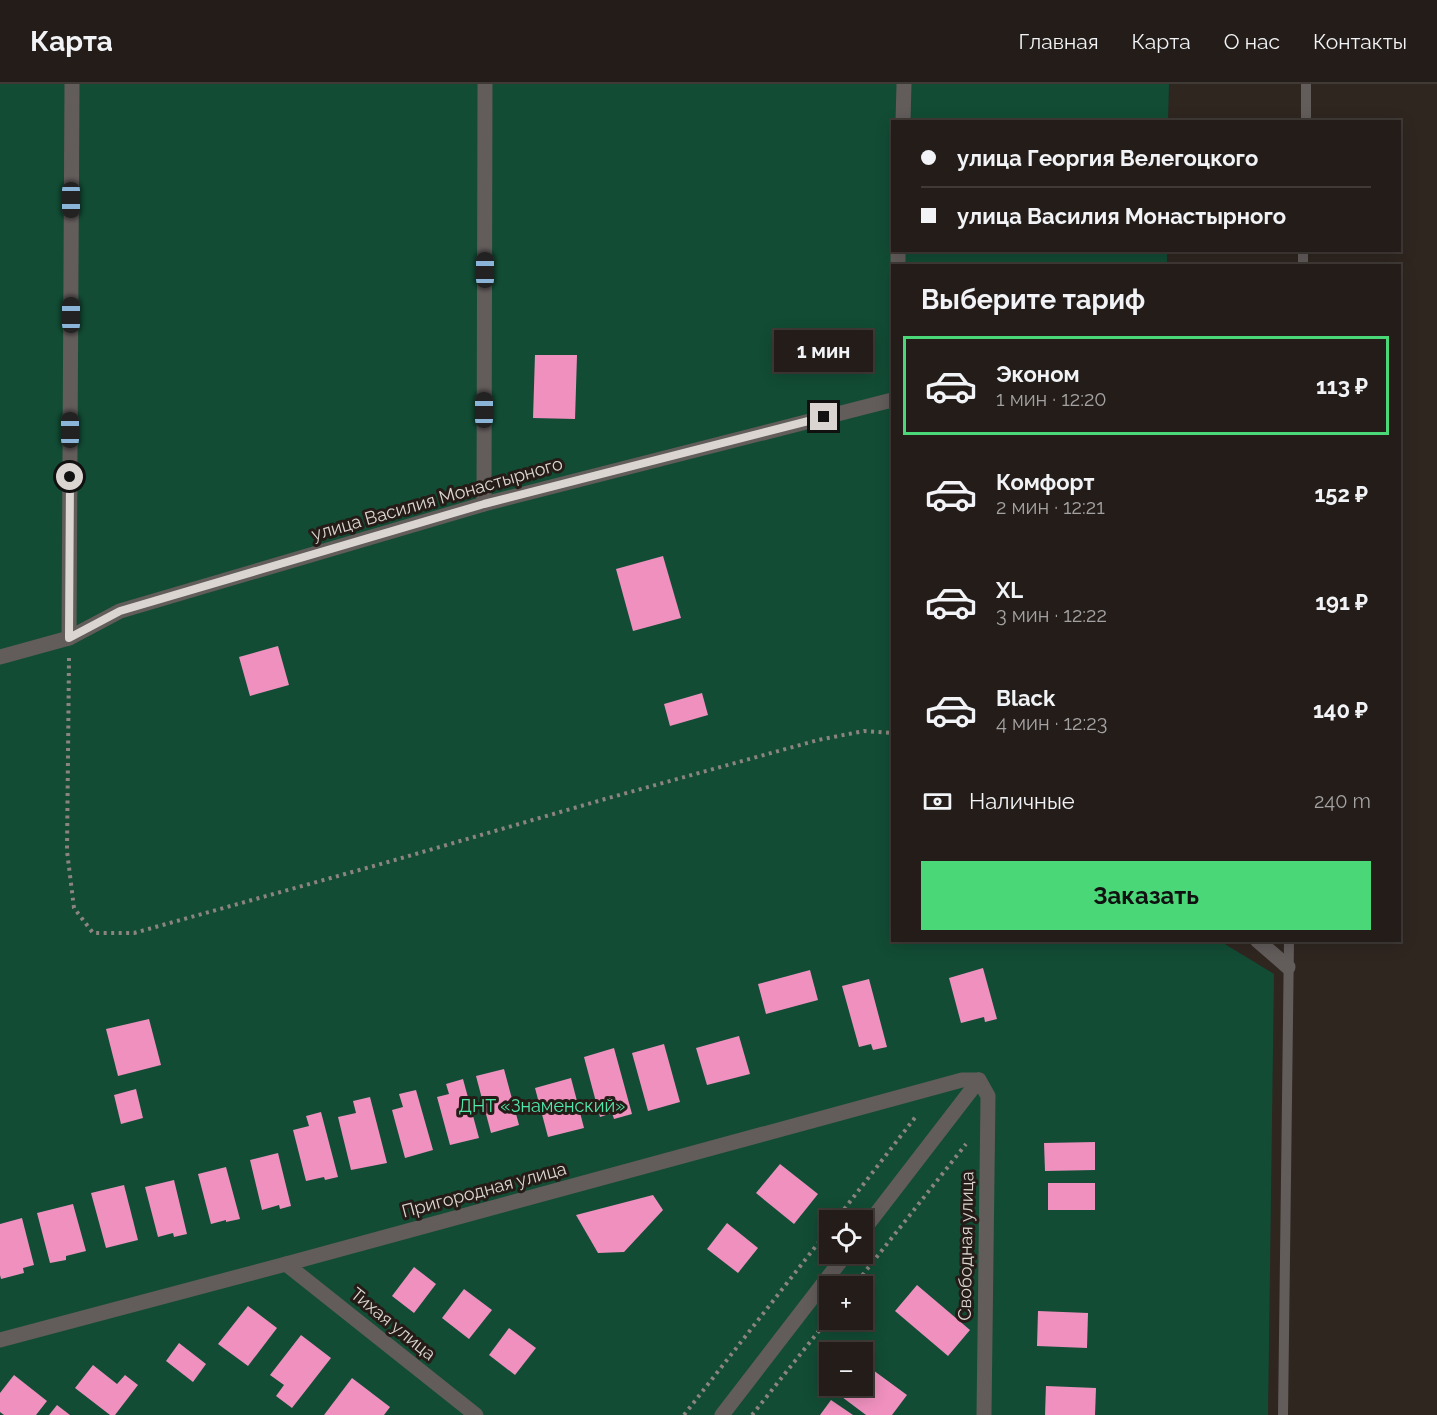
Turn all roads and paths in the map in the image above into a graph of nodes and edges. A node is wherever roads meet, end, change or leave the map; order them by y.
1 (72, 84) edge
2 (485, 84) edge
3 (904, 84) edge
4 (1306, 84) edge
5 (903, 120) edge
6 (1306, 120) edge
7 (891, 400) edge
8 (484, 504) junction
9 (69, 638) junction
10 (0, 657) edge
11 (891, 733) edge
12 (1259, 942) edge
13 (1289, 942) edge
14 (1288, 967) junction
15 (979, 1080) junction
16 (940, 1086) junction
17 (987, 1116) junction
18 (844, 1210) edge
19 (873, 1218) edge
20 (819, 1242) edge
21 (286, 1264) junction
22 (838, 1264) edge
23 (862, 1276) edge
24 (820, 1330) edge
25 (0, 1340) edge
26 (476, 1415) edge
27 (684, 1415) edge
28 (722, 1415) edge
29 (752, 1415) edge
30 (984, 1415) edge
31 (1283, 1415) edge

1 - 9 street
2 - 8 street
3 - 5 street
4 - 6 lane
7 - 8 street, улица Василия Монастырного
8 - 9 street, улица Василия Монастырного
9 - 10 street, улица Василия Монастырного
9 - 11 path
12 - 14 street
13 - 14 lane
14 - 31 lane
15 - 16 street, Пригородная улица
15 - 17 street, Свободная улица
15 - 19 street
16 - 18 path
16 - 21 street, Пригородная улица
17 - 23 path
17 - 30 street, Свободная улица
20 - 27 path
21 - 25 street, Пригородная улица
21 - 26 street, Тихая улица
22 - 28 street
24 - 29 path

